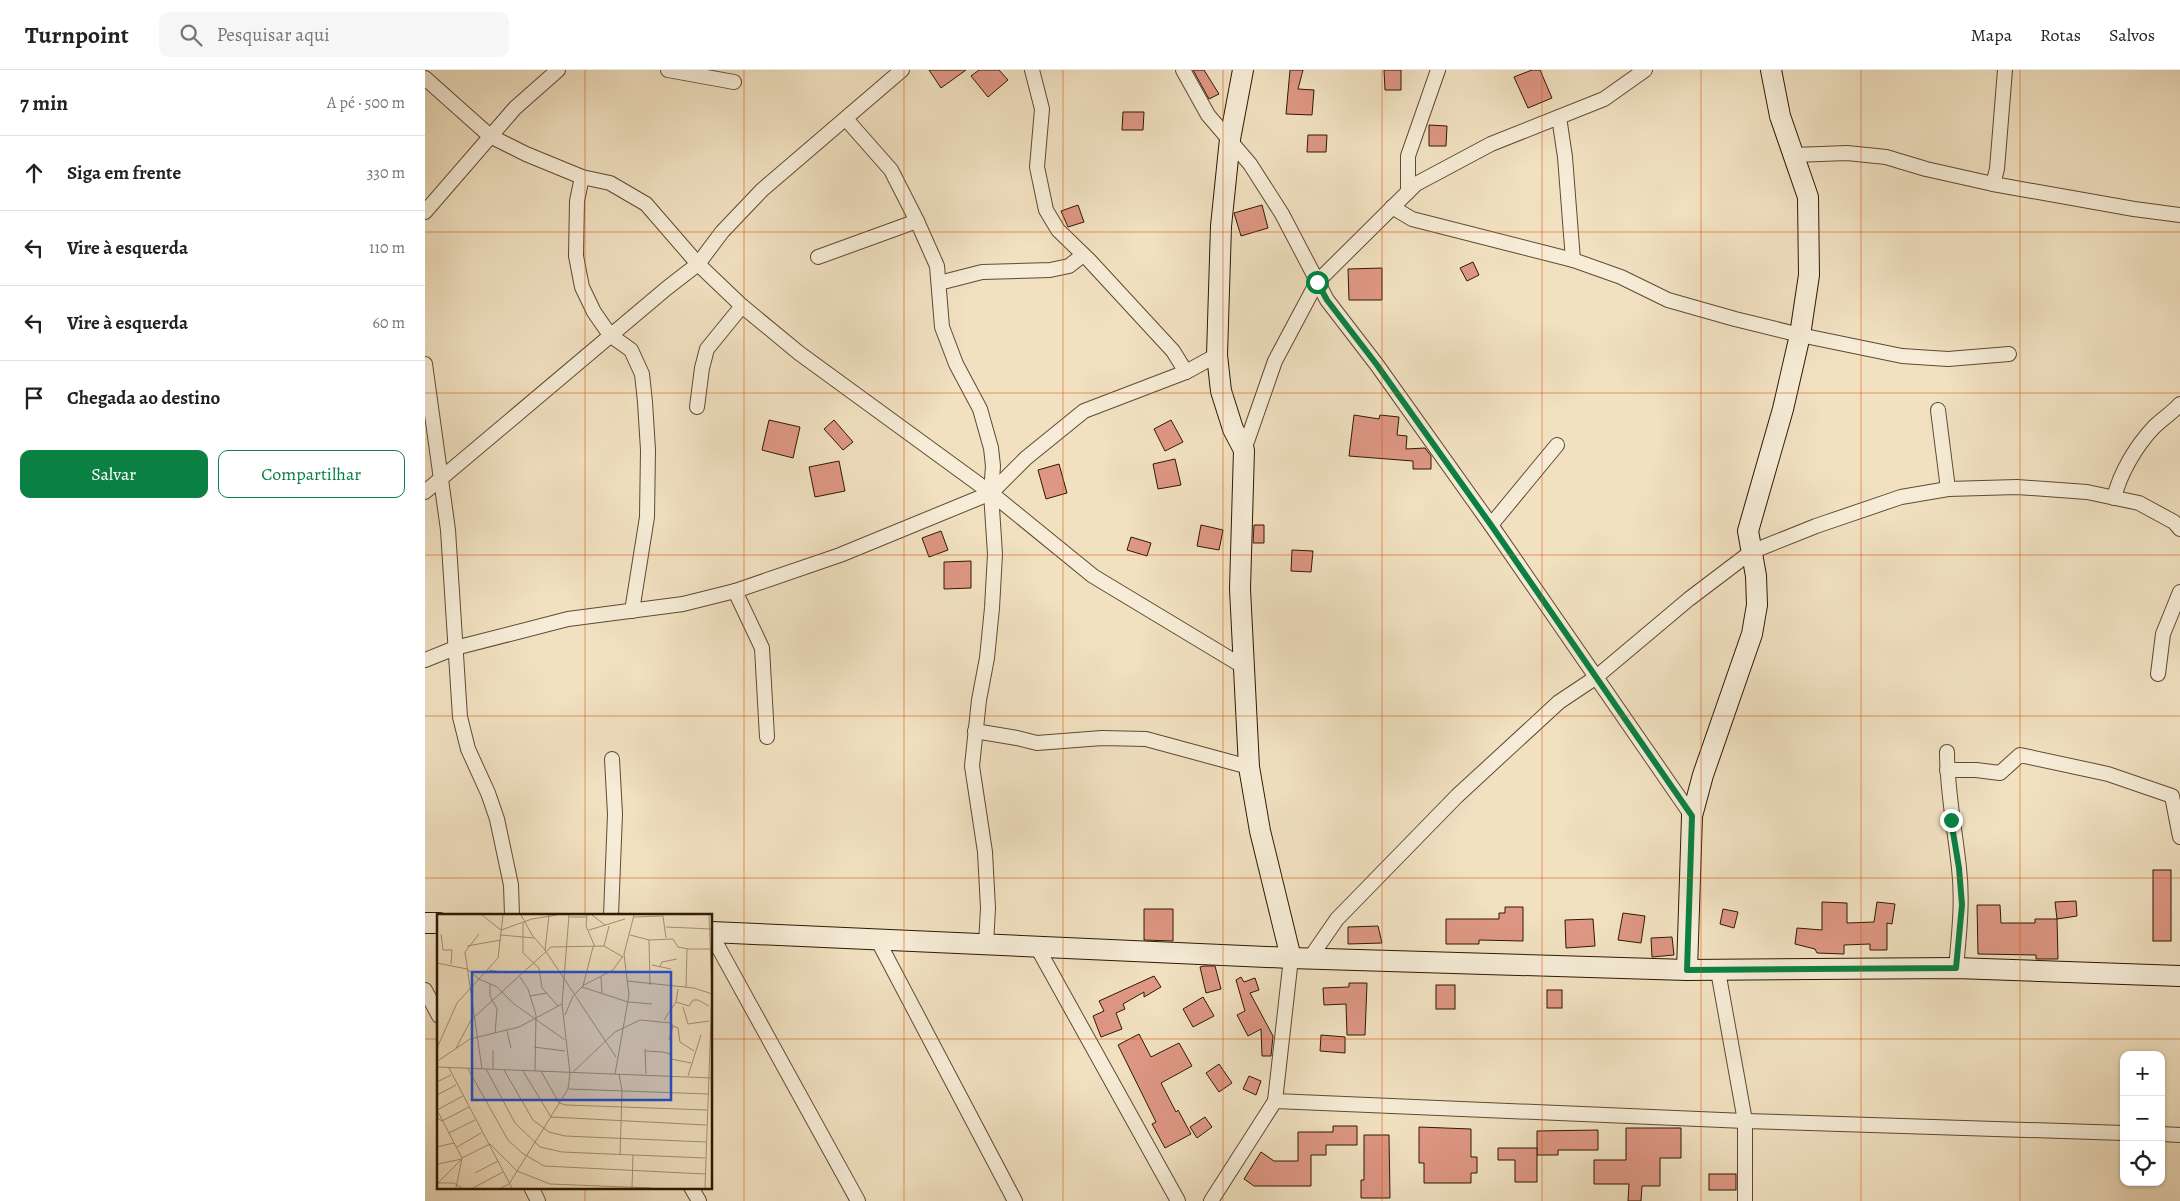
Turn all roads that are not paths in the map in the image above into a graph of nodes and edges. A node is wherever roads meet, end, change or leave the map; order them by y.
1 (558, 70) edge
2 (668, 70) edge
3 (902, 70) edge
4 (1032, 70) edge
5 (1183, 70) edge
6 (1243, 70) edge
7 (1438, 70) edge
8 (1645, 70) edge
9 (1771, 70) edge
10 (2005, 70) edge
11 (425, 78) edge
12 (734, 82) dead end
13 (1559, 117) junction
14 (847, 119) junction
15 (490, 136) junction
16 (1230, 139) junction
17 (1794, 155) junction
18 (581, 177) junction
19 (1993, 184) junction
20 (1408, 192) junction
21 (1392, 207) junction
22 (425, 212) edge
23 (2180, 215) edge
24 (917, 221) junction
25 (1083, 255) junction
26 (818, 257) dead end
27 (1573, 260) junction
28 (698, 264) junction
29 (1317, 282) junction
30 (939, 283) junction
31 (742, 306) junction
32 (610, 335) junction
33 (1799, 335) junction
34 (2009, 354) dead end
35 (1217, 355) junction
36 (425, 364) edge
37 (1186, 372) junction
38 (2180, 404) edge
39 (697, 407) dead end
40 (1938, 410) dead end
41 (1557, 445) dead end
42 (1245, 450) junction
43 (441, 478) junction
44 (1948, 489) junction
45 (425, 492) edge
46 (991, 493) junction
47 (2114, 498) junction
48 (1491, 525) junction
49 (2180, 529) edge
50 (1751, 552) junction
51 (735, 590) junction
52 (2180, 592) edge
53 (632, 611) junction
54 (455, 648) junction
55 (425, 660) edge
56 (1244, 667) junction
57 (2157, 674) dead end
58 (1595, 678) junction
59 (975, 731) junction
60 (767, 737) dead end
61 (1947, 752) dead end
62 (612, 759) dead end
63 (1249, 767) junction
64 (1947, 770) junction
65 (1692, 816) junction
66 (2180, 837) edge
67 (512, 914) edge
68 (611, 914) edge
69 (713, 933) edge
70 (713, 937) edge
71 (877, 940) junction
72 (986, 944) junction
73 (1037, 947) junction
74 (1300, 958) junction
75 (1956, 968) junction
76 (1687, 970) junction
77 (1718, 971) junction
78 (2180, 976) edge
79 (425, 990) edge
80 (437, 1012) edge
81 (1275, 1101) junction
82 (1745, 1121) junction
83 (2120, 1133) edge
84 (2165, 1134) edge
85 (2180, 1135) edge
86 (532, 1188) edge
87 (692, 1188) edge
88 (538, 1201) edge
89 (699, 1201) edge
90 (858, 1201) edge
91 (1015, 1201) edge
92 (1178, 1201) edge
93 (1211, 1201) edge
94 (1745, 1201) edge

1 - 15 street
2 - 12 street
3 - 14 street
4 - 25 street
5 - 16 street
6 - 16 street
7 - 20 street
8 - 13 street
9 - 17 street
10 - 19 street
11 - 15 street
13 - 20 street
13 - 27 street
14 - 24 street
14 - 28 street
15 - 18 street
15 - 22 street
16 - 29 street
16 - 35 street
17 - 19 street
17 - 33 street
18 - 28 street
18 - 32 street
19 - 23 street
20 - 21 street
21 - 27 street
21 - 29 street
24 - 26 street
24 - 30 street
25 - 30 street
25 - 37 street
27 - 33 street
28 - 31 street
28 - 32 street
29 - 42 street
29 - 48 street
30 - 46 street
31 - 39 street
31 - 46 street
32 - 43 street
32 - 53 street
33 - 34 street
33 - 50 street
35 - 37 street
35 - 42 street
36 - 43 street
37 - 46 street
38 - 47 street
40 - 44 street
41 - 48 street
42 - 56 street
43 - 45 street
43 - 54 street
44 - 47 street
44 - 50 street
46 - 51 street
46 - 56 street
46 - 59 street
47 - 49 street
48 - 58 street
50 - 58 street
50 - 65 street
51 - 53 street
51 - 60 street
52 - 57 street
53 - 54 street
54 - 55 street
54 - 67 street
56 - 63 street
58 - 65 street
58 - 74 street
59 - 63 street
59 - 72 street
61 - 64 street
62 - 68 street
63 - 74 street
64 - 66 street
64 - 75 street
65 - 76 street
69 - 71 street
70 - 90 street
71 - 72 street
71 - 91 street
72 - 73 street
73 - 74 street
73 - 92 street
74 - 76 street
74 - 81 street
75 - 77 street
75 - 78 street
76 - 77 street
77 - 82 street
79 - 80 street
81 - 82 street
81 - 93 street
82 - 83 street
82 - 94 street
84 - 85 street
86 - 88 street
87 - 89 street

